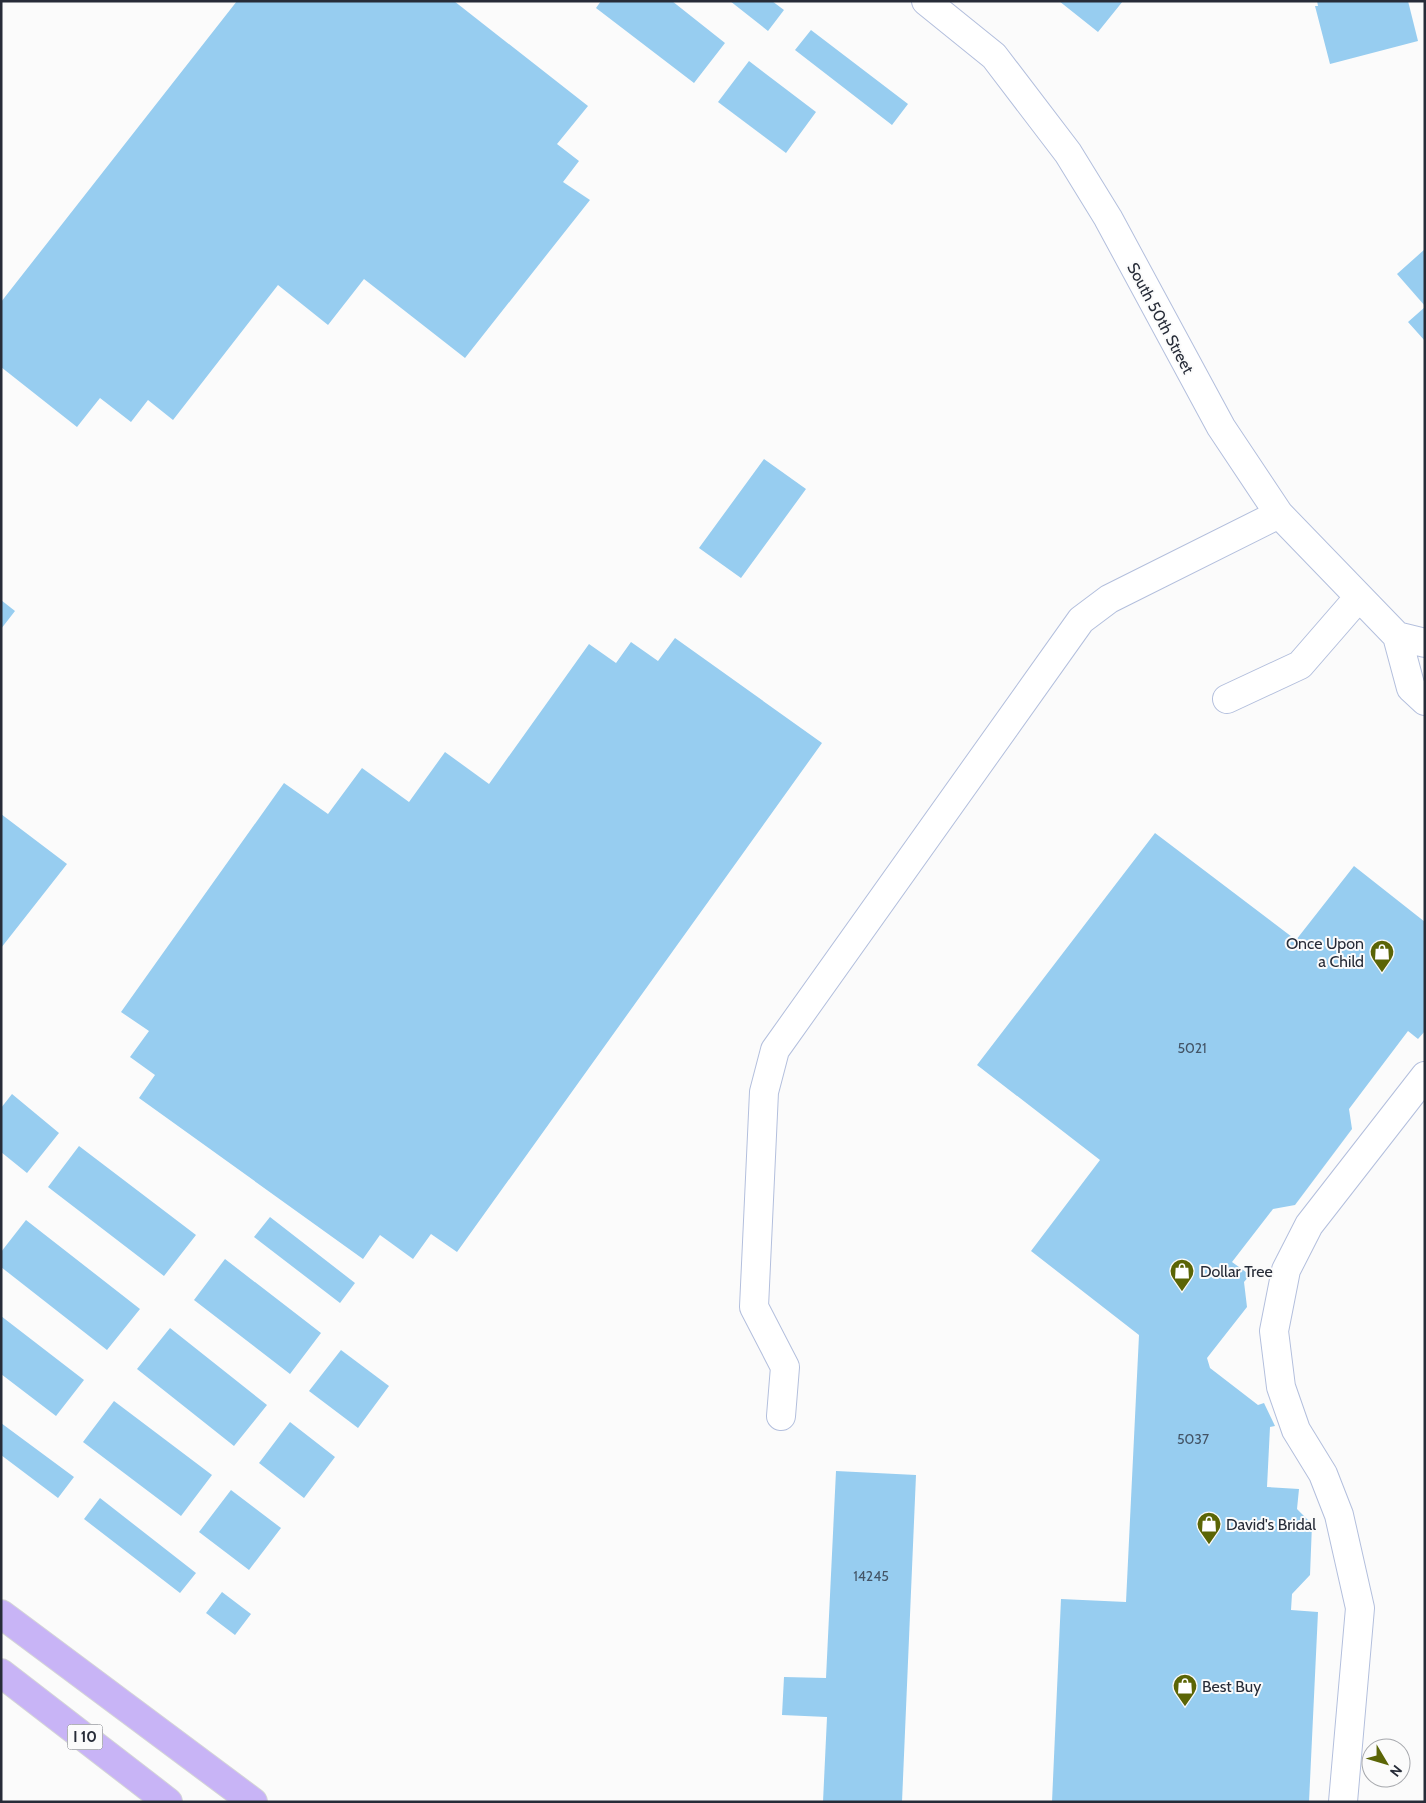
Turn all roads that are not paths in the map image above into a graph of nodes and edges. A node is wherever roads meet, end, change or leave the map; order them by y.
1 (926, 1) edge
2 (1279, 514) junction
3 (1359, 597) junction
4 (1396, 636) junction
5 (1425, 643) edge
6 (1227, 699) dead end
7 (1425, 701) edge
8 (1425, 1076) edge
9 (781, 1416) dead end
10 (1, 1614) edge
11 (1, 1673) edge
12 (168, 1802) edge
13 (253, 1802) edge
14 (1343, 1802) edge

1 - 2 street, South 50th Street
2 - 3 street, South 50th Street
2 - 9 street
3 - 4 street, South 50th Street
3 - 6 street
4 - 5 street
4 - 7 street, South 50th Street
8 - 14 street
10 - 13 highway
11 - 12 highway, I 10

